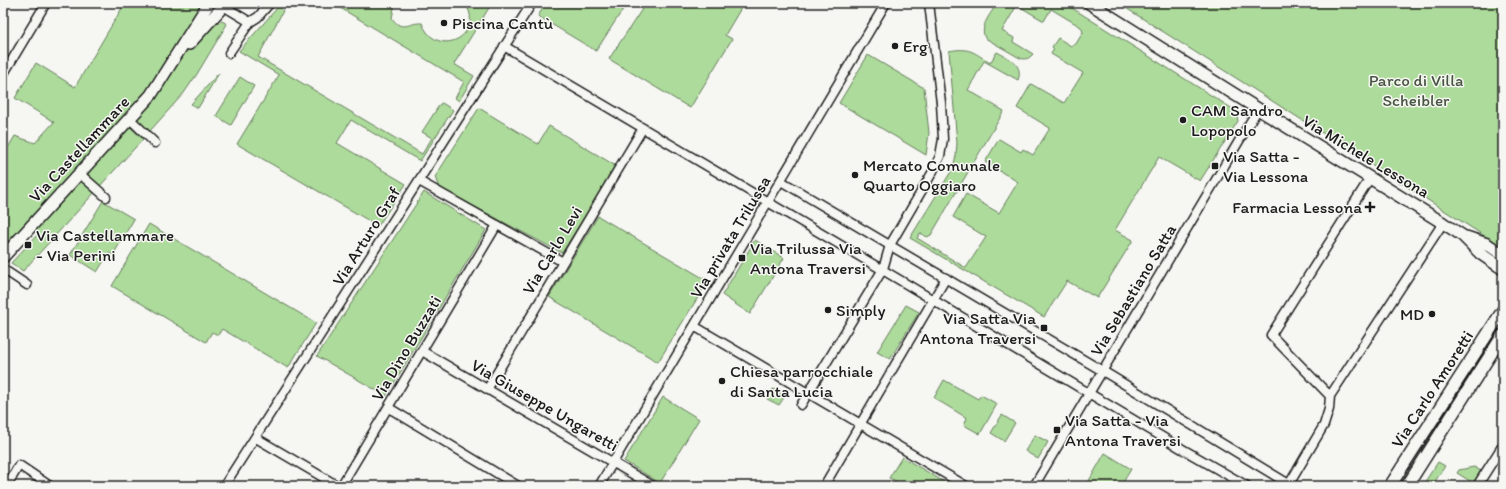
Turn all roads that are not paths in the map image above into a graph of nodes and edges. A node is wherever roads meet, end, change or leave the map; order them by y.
1 (46, 3) edge
2 (209, 3) edge
3 (270, 3) edge
4 (532, 3) edge
5 (886, 3) edge
6 (929, 3) edge
7 (1089, 3) edge
8 (223, 4) edge
9 (250, 22) junction
10 (504, 46) junction
11 (229, 53) dead end
12 (175, 59) junction
13 (3, 75) edge
14 (1258, 110) junction
15 (130, 119) junction
16 (643, 128) junction
17 (155, 143) dead end
18 (80, 174) junction
19 (1370, 178) junction
20 (419, 181) junction
21 (781, 181) junction
22 (106, 197) dead end
23 (768, 202) junction
24 (1443, 223) junction
25 (496, 225) junction
26 (1463, 236) junction
27 (890, 245) junction
28 (1503, 254) edge
29 (3, 257) edge
30 (563, 262) junction
31 (3, 269) edge
32 (882, 269) junction
33 (1503, 269) edge
34 (946, 278) junction
35 (27, 285) dead end
36 (933, 300) junction
37 (1503, 310) edge
38 (694, 326) junction
39 (1503, 335) edge
40 (422, 351) junction
41 (1102, 371) junction
42 (488, 388) junction
43 (809, 393) junction
44 (1089, 393) junction
45 (1330, 396) junction
46 (801, 405) dead end
47 (389, 408) junction
48 (861, 424) junction
49 (256, 438) junction
50 (1503, 445) edge
51 (613, 462) junction
52 (1290, 485) edge
53 (7, 486) edge
54 (50, 486) edge
55 (224, 486) edge
56 (338, 486) edge
57 (341, 486) edge
58 (518, 486) edge
59 (599, 486) edge
60 (653, 486) edge
61 (824, 486) edge
62 (966, 486) edge
63 (1034, 486) edge
64 (1247, 486) edge
65 (1390, 486) edge
66 (1407, 486) edge
67 (1477, 486) edge

1 - 13 street
2 - 12 street, Via Castellammare
3 - 9 street
4 - 10 street, Via Arturo Graf
5 - 21 street, Via privata Trilussa
6 - 27 street
7 - 14 street, Via Michele Lessona
8 - 9 street
8 - 12 street, Via Castellammare
9 - 11 street
10 - 16 street
10 - 20 street, Via Arturo Graf
12 - 15 street, Via Castellammare
14 - 19 street, Via Michele Lessona
14 - 41 street, Via Sebastiano Satta
15 - 17 street
15 - 18 street, Via Castellammare
16 - 23 street
16 - 30 street, Via Carlo Levi
18 - 22 street
18 - 29 street, Via Castellammare
19 - 24 street, Via Michele Lessona
19 - 45 street
20 - 25 street
20 - 49 street, Via Arturo Graf
21 - 23 street, Via privata Trilussa
21 - 27 street
23 - 32 street
23 - 38 street, Via privata Trilussa
24 - 26 street, Via Michele Lessona
24 - 45 street
25 - 30 street
25 - 40 street, Via Dino Buzzati
26 - 28 street, Via Michele Lessona
26 - 33 street, Via Michele Lessona
27 - 32 street
27 - 34 street
30 - 42 street, Via Carlo Levi
31 - 35 street
32 - 36 street
32 - 43 street
34 - 36 street
34 - 41 street
36 - 44 street
36 - 48 street
37 - 65 street, Via Carlo Amoretti
38 - 43 street
38 - 51 street, Via privata Trilussa
39 - 66 street, Via Carlo Amoretti
40 - 42 street, Via Giuseppe Ungaretti
40 - 47 street, Via Dino Buzzati
41 - 44 street, Via Sebastiano Satta
41 - 52 street
42 - 51 street, Via Giuseppe Ungaretti
43 - 46 street
43 - 48 street
44 - 63 street, Via Sebastiano Satta
44 - 64 street
45 - 52 street
47 - 57 street, Via Dino Buzzati
47 - 58 street
48 - 61 street
48 - 62 street
49 - 55 street, Via Arturo Graf
49 - 56 street
50 - 67 street
51 - 59 street, Via privata Trilussa
51 - 60 street, Via Giuseppe Ungaretti
53 - 54 street

